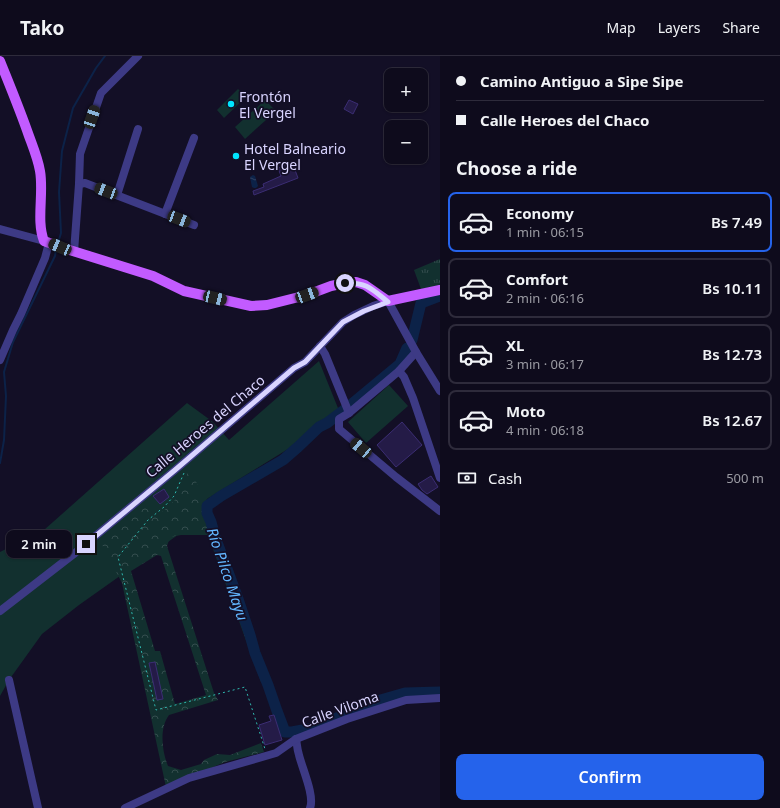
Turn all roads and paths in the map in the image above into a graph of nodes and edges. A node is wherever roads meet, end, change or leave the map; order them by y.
1 (138, 56) edge
2 (0, 61) edge
3 (138, 129) dead end
4 (194, 138) dead end
5 (79, 184) junction
6 (117, 195) junction
7 (165, 214) junction
8 (194, 225) dead end
9 (0, 229) edge
10 (51, 244) junction
11 (74, 252) junction
12 (440, 290) edge
13 (388, 302) junction
14 (320, 346) junction
15 (416, 352) junction
16 (0, 360) edge
17 (399, 371) junction
18 (440, 391) edge
19 (349, 413) junction
20 (185, 470) dead end
21 (440, 478) edge
22 (440, 511) edge
23 (0, 611) edge
24 (9, 680) dead end
25 (440, 698) edge
26 (296, 739) junction
27 (267, 756) junction
28 (38, 808) edge
29 (125, 808) edge
30 (310, 808) edge

1 - 5 street
2 - 10 main road
3 - 6 street
4 - 7 street
5 - 6 street
5 - 11 street
6 - 7 street
7 - 8 street
9 - 10 street
10 - 11 main road
10 - 16 street
11 - 13 main road
12 - 13 main road, Calle Heroes del Chaco
13 - 14 street, Calle Heroes del Chaco
13 - 15 street
14 - 19 street
14 - 23 street, Calle Heroes del Chaco
15 - 17 street
15 - 18 street
17 - 19 street
17 - 21 street
19 - 22 street
20 - 27 path
24 - 28 street
25 - 26 street, Calle Viloma
26 - 27 street
26 - 30 street, Calle Viloma
27 - 29 street

